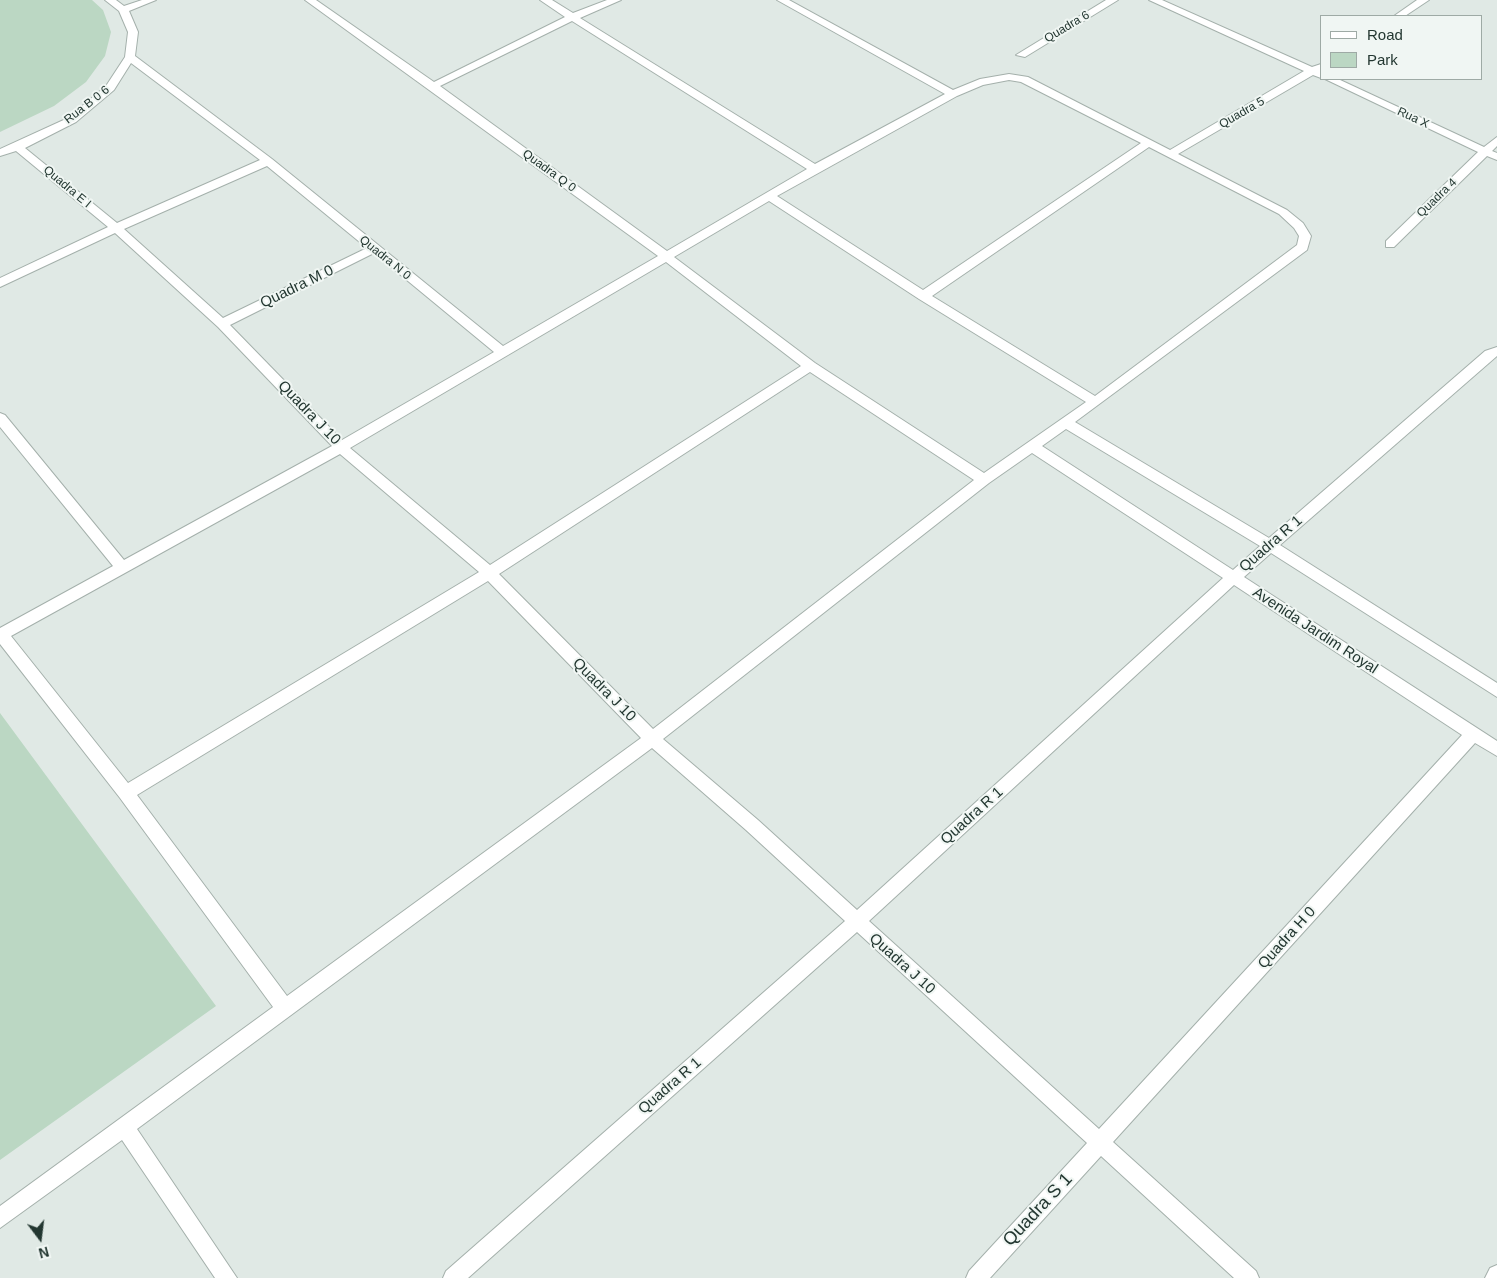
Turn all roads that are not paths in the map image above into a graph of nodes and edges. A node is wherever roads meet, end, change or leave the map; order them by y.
1 (110, 0) edge
2 (151, 0) edge
3 (310, 0) edge
4 (545, 0) edge
5 (616, 0) edge
6 (782, 0) edge
7 (1113, 0) edge
8 (1154, 0) edge
9 (1424, 0) edge
10 (123, 10) junction
11 (1401, 15) edge
12 (573, 17) junction
13 (1020, 55) dead end
14 (130, 57) junction
15 (1318, 71) edge
16 (1332, 80) edge
17 (433, 86) junction
18 (953, 94) junction
19 (1497, 140) edge
20 (1148, 143) junction
21 (18, 147) junction
22 (1485, 151) junction
23 (0, 153) edge
24 (1170, 154) junction
25 (1497, 157) edge
26 (268, 162) junction
27 (815, 169) junction
28 (770, 197) junction
29 (116, 228) junction
30 (1390, 244) dead end
31 (373, 249) junction
32 (666, 256) junction
33 (0, 283) edge
34 (923, 296) junction
35 (222, 324) junction
36 (1493, 352) edge
37 (503, 353) junction
38 (810, 366) junction
39 (1095, 402) junction
40 (0, 418) edge
41 (1066, 423) junction
42 (341, 447) junction
43 (1033, 447) junction
44 (984, 480) junction
45 (1269, 545) junction
46 (122, 567) junction
47 (489, 573) junction
48 (1233, 578) junction
49 (0, 634) edge
50 (1497, 692) edge
51 (1473, 734) junction
52 (652, 739) junction
53 (1497, 750) edge
54 (126, 793) junction
55 (856, 922) junction
56 (285, 1008) junction
57 (124, 1127) junction
58 (1101, 1143) junction
59 (0, 1218) edge
60 (1497, 1275) edge
61 (227, 1278) edge
62 (453, 1278) edge
63 (976, 1278) edge
64 (1249, 1278) edge
65 (1495, 1278) edge

1 - 10 street, Rua B 0 6
2 - 10 street
3 - 17 street, Quadra Q 0
4 - 12 street
5 - 12 street
6 - 18 street
7 - 13 street, Quadra 6
8 - 15 street
9 - 11 street
10 - 14 street, Rua B 0 6
12 - 17 street
12 - 27 street
14 - 21 street, Rua B 0 6
14 - 26 street, Quadra N 0
15 - 24 street, Quadra 5
16 - 22 street, Rua X
17 - 32 street, Quadra Q 0
18 - 20 street
18 - 27 street
19 - 22 street, Quadra 4
20 - 24 street
20 - 34 street
21 - 23 street, Rua B 0 6
21 - 29 street, Quadra E I
22 - 25 street, Rua X
22 - 30 street, Quadra 4
24 - 39 street
26 - 29 street
26 - 31 street, Quadra N 0
27 - 28 street
28 - 32 street
28 - 34 street
29 - 33 street
29 - 35 street, Quadra J 10
31 - 35 street, Quadra M 0
31 - 37 street, Quadra N 0
32 - 37 street
32 - 38 street, Quadra Q 0
34 - 39 street
35 - 42 street, Quadra J 10
36 - 45 street, Quadra R 1
37 - 42 street
38 - 44 street, Quadra Q 0
38 - 47 street
39 - 41 street
40 - 46 street
41 - 43 street
41 - 45 street
42 - 46 street
42 - 47 street, Quadra J 10
43 - 44 street
43 - 48 street, Avenida Jardim Royal
44 - 52 street
45 - 48 street, Quadra R 1
45 - 50 street
46 - 49 street
47 - 52 street, Quadra J 10
47 - 54 street
48 - 51 street, Avenida Jardim Royal
48 - 55 street, Quadra R 1
49 - 54 street
51 - 53 street, Avenida Jardim Royal
51 - 58 street, Quadra H 0
52 - 55 street, Quadra J 10
52 - 56 street
54 - 56 street
55 - 58 street, Quadra J 10
55 - 62 street, Quadra R 1
56 - 57 street
57 - 59 street
57 - 61 street
58 - 63 street, Quadra S 1
58 - 64 street, Quadra J 10
60 - 65 street

